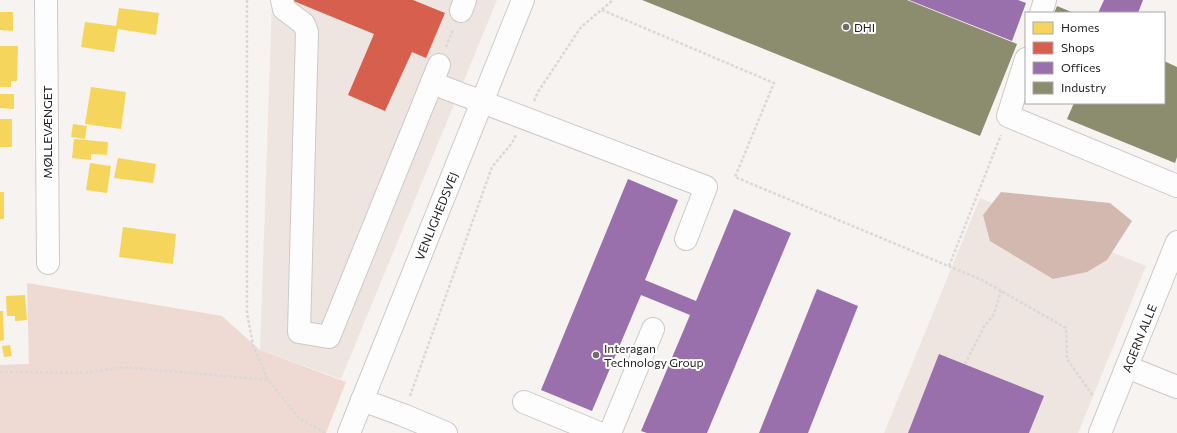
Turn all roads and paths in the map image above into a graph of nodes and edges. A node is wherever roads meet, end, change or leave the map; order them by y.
1 (46, 0) edge
2 (247, 0) edge
3 (282, 0) edge
4 (522, 0) edge
5 (613, 0) edge
6 (1045, 0) edge
7 (602, 10) junction
8 (1041, 12) edge
9 (1025, 62) edge
10 (482, 102) junction
11 (1008, 116) junction
12 (526, 118) junction
13 (1177, 186) edge
14 (686, 239) dead end
15 (1177, 242) edge
16 (48, 263) dead end
17 (949, 266) junction
18 (1001, 291) junction
19 (653, 329) dead end
20 (965, 364) dead end
21 (1127, 368) junction
22 (0, 372) edge
23 (268, 380) junction
24 (1177, 387) edge
25 (362, 400) junction
26 (524, 402) dead end
27 (403, 415) junction
28 (1104, 424) edge
29 (326, 433) edge
30 (349, 433) edge
31 (446, 433) edge
32 (599, 433) edge
33 (610, 433) edge

1 - 16 street, MØLLEVÆNGET
2 - 23 path
3 - 10 street
4 - 10 street, VENLIGHEDSVEJ
5 - 7 path
6 - 8 street
7 - 12 path
7 - 17 path
9 - 11 street
10 - 12 street
10 - 25 street, VENLIGHEDSVEJ
11 - 13 street
11 - 17 path
12 - 14 street
12 - 27 path
15 - 21 street, AGERN ALLE
17 - 18 path
18 - 20 path
18 - 28 path
19 - 33 street
21 - 24 street
21 - 28 street, AGERN ALLE
22 - 23 path
23 - 29 path
25 - 27 street
25 - 30 street, VENLIGHEDSVEJ
26 - 32 street
27 - 31 street

